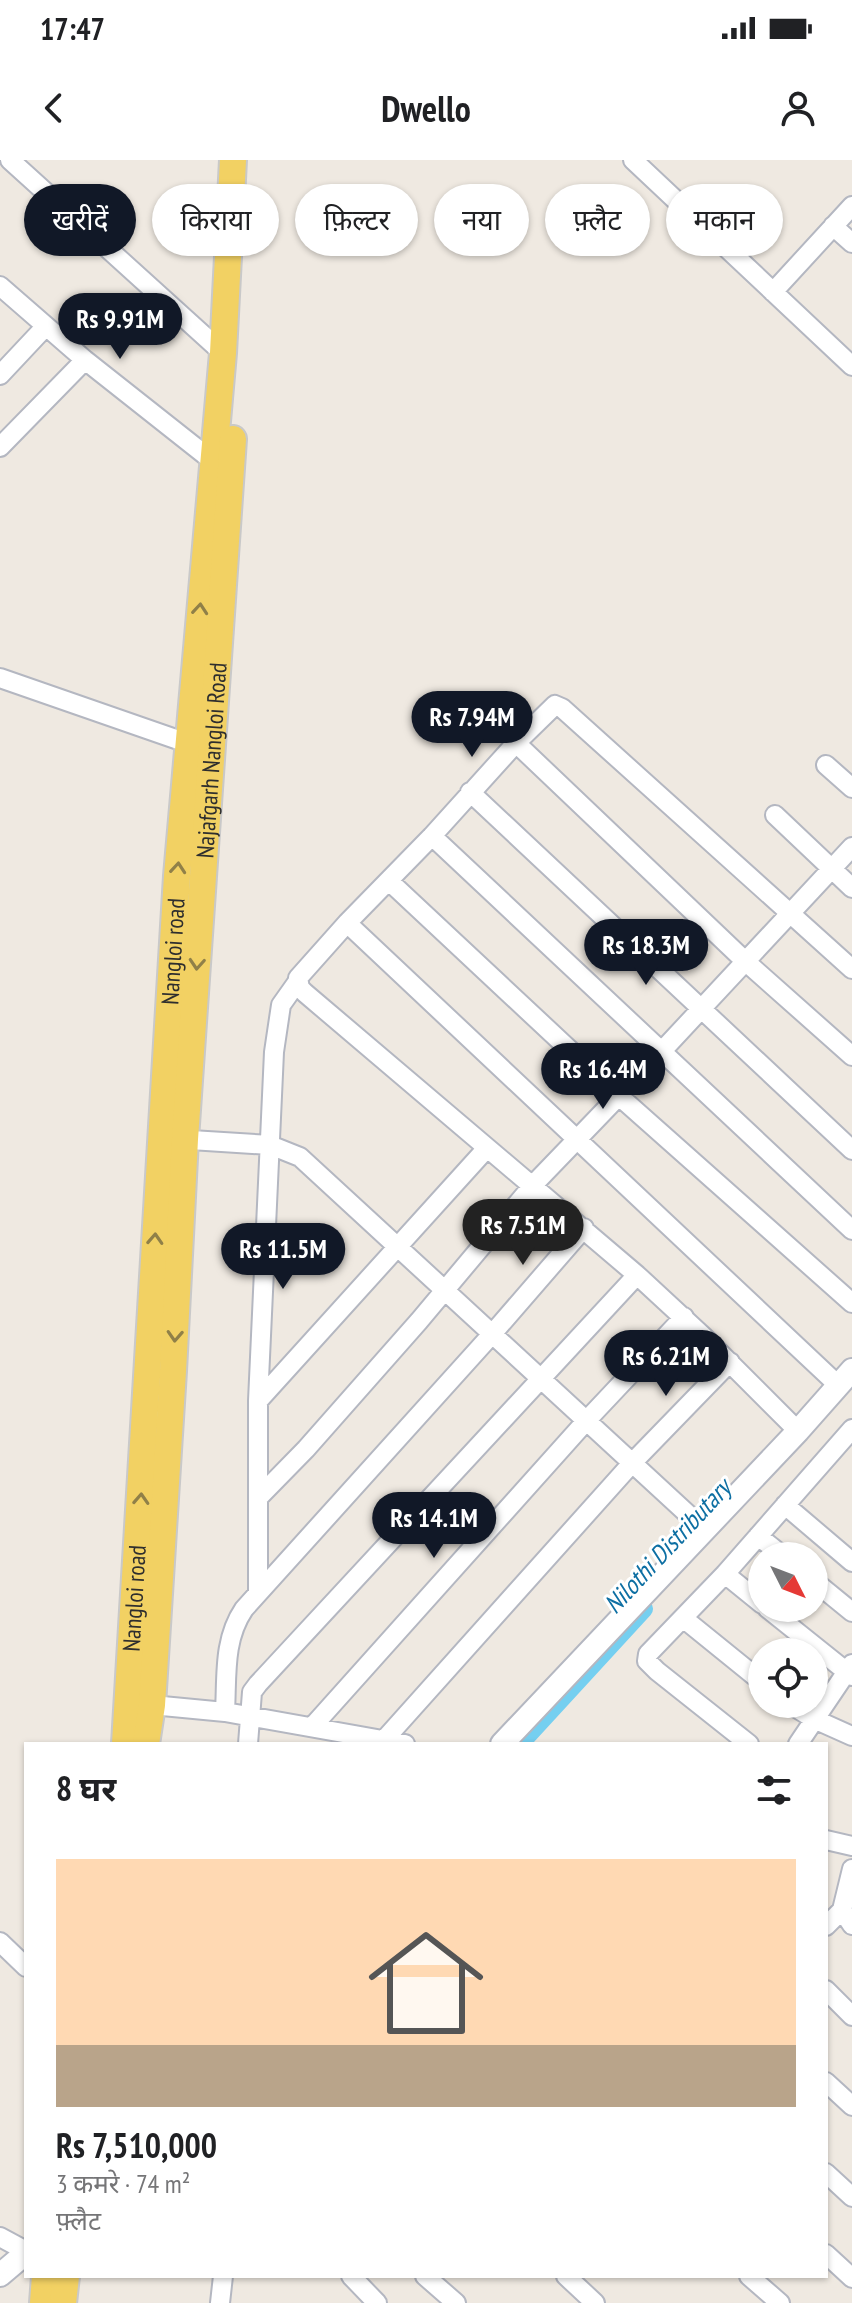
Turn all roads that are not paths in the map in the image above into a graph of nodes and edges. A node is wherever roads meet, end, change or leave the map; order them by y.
1 (10, 160) edge
2 (233, 160) edge
3 (250, 160) edge
4 (633, 160) edge
5 (852, 206) edge
6 (833, 226) junction
7 (852, 243) edge
8 (773, 292) junction
9 (3, 296) edge
10 (46, 326) junction
11 (223, 353) junction
12 (85, 360) junction
13 (852, 366) edge
14 (0, 375) edge
15 (0, 447) edge
16 (223, 462) junction
17 (0, 678) edge
18 (516, 743) junction
19 (190, 744) junction
20 (826, 765) dead end
21 (852, 788) edge
22 (470, 792) junction
23 (775, 815) dead end
24 (432, 836) junction
25 (852, 847) edge
26 (831, 868) junction
27 (389, 881) junction
28 (852, 888) edge
29 (789, 912) junction
30 (347, 923) junction
31 (745, 961) junction
32 (852, 969) edge
33 (298, 981) junction
34 (700, 1009) junction
35 (661, 1052) junction
36 (852, 1056) edge
37 (619, 1096) junction
38 (173, 1138) junction
39 (576, 1139) junction
40 (270, 1145) junction
41 (487, 1148) junction
42 (852, 1150) edge
43 (533, 1185) junction
44 (584, 1228) junction
45 (852, 1230) edge
46 (399, 1246) junction
47 (637, 1275) junction
48 (446, 1289) junction
49 (852, 1303) edge
50 (684, 1317) junction
51 (493, 1333) junction
52 (730, 1362) junction
53 (542, 1378) junction
54 (845, 1378) edge
55 (258, 1401) junction
56 (587, 1420) junction
57 (852, 1429) edge
58 (798, 1431) junction
59 (633, 1462) junction
60 (259, 1497) junction
61 (785, 1505) junction
62 (704, 1529) junction
63 (758, 1536) junction
64 (766, 1542) edge
65 (852, 1562) edge
66 (725, 1574) junction
67 (828, 1592) edge
68 (258, 1593) junction
69 (748, 1593) edge
70 (852, 1612) edge
71 (683, 1618) junction
72 (785, 1622) edge
73 (748, 1671) edge
74 (850, 1671) edge
75 (152, 1705) junction
76 (225, 1712) junction
77 (251, 1717) junction
78 (814, 1719) junction
79 (312, 1727) junction
80 (852, 1736) edge
81 (384, 1740) junction
82 (125, 1742) edge
83 (146, 1742) edge
84 (248, 1742) edge
85 (394, 1742) edge
86 (504, 1742) edge
87 (747, 1742) edge
88 (799, 1742) edge
89 (828, 1840) edge
90 (852, 1846) edge
91 (852, 1869) edge
92 (847, 1918) edge
93 (828, 1925) edge
94 (0, 1942) edge
95 (24, 1965) edge
96 (828, 1992) edge
97 (852, 2016) edge
98 (828, 2084) edge
99 (852, 2106) edge
100 (828, 2175) edge
101 (852, 2197) edge
102 (0, 2237) edge
103 (24, 2251) edge
104 (24, 2254) edge
105 (828, 2256) edge
106 (0, 2275) edge
107 (223, 2278) edge
108 (353, 2278) edge
109 (427, 2278) edge
110 (568, 2278) edge
111 (751, 2278) edge
112 (852, 2278) edge
113 (453, 2302) edge
114 (220, 2303) edge
115 (377, 2303) edge
116 (595, 2303) edge
117 (780, 2303) edge

1 - 11 street
2 - 11 main road, Nangloi road
3 - 16 main road, Najafgarh Nangloi Road
4 - 8 street
5 - 6 street
6 - 7 street
6 - 8 street
8 - 13 street
9 - 10 street
10 - 12 street
10 - 14 street
11 - 16 main road, Nangloi road
12 - 15 street
12 - 16 street
19 -> 16 main road, Nangloi road
16 -> 38 main road, Najafgarh Nangloi Road
17 - 19 street
18 - 22 street
18 - 29 street
18 - 31 street
38 -> 19 main road, Nangloi road
20 - 21 street
22 - 24 street
22 - 34 street
23 - 26 street
24 - 27 street
24 - 35 street
25 - 26 street
26 - 28 street
26 - 29 street
27 - 30 street
27 - 37 street
29 - 31 street
29 - 32 street
30 - 33 street
30 - 39 street
31 - 34 street
31 - 36 street
33 - 40 street
33 - 41 street
34 - 35 street
34 - 42 street
35 - 37 street
35 - 45 street
37 - 39 street
37 - 49 street
38 - 40 street
38 -> 75 main road, Najafgarh Nangloi Road
82 -> 38 main road, Nangloi road
39 - 43 street
39 - 54 street
40 - 46 street
40 - 55 street
41 - 43 street
41 - 46 street
43 - 44 street
43 - 48 street
44 - 47 street
44 - 51 street
46 - 48 street
46 - 55 street
47 - 50 street
47 - 53 street
48 - 51 street
48 - 60 street
50 - 52 street
50 - 56 street
51 - 53 street
51 - 68 street
52 - 58 street
52 - 59 street
53 - 56 street
53 - 77 street
54 - 58 street
55 - 60 street
56 - 59 street
56 - 79 street
57 - 61 street
58 - 62 street
59 - 62 street
59 - 81 street
60 - 68 street
61 - 63 street
61 - 65 street
62 - 86 street
63 - 64 street
63 - 66 street
66 - 69 street
66 - 71 street
67 - 70 street
68 - 76 street
71 - 73 street
71 - 87 street
72 - 74 street
74 - 78 street
75 - 76 street
75 - 83 main road, Najafgarh Nangloi Road
76 - 77 street
77 - 79 street
77 - 84 street
78 - 80 street
78 - 88 street
79 - 81 street
81 - 85 street
89 - 90 street
91 - 92 street
92 - 93 street
94 - 95 street
96 - 97 street
98 - 99 street
100 - 101 street
102 - 103 street
104 - 106 street
105 - 112 street
107 - 114 street
108 - 115 street
109 - 113 street
110 - 116 street
111 - 117 street

